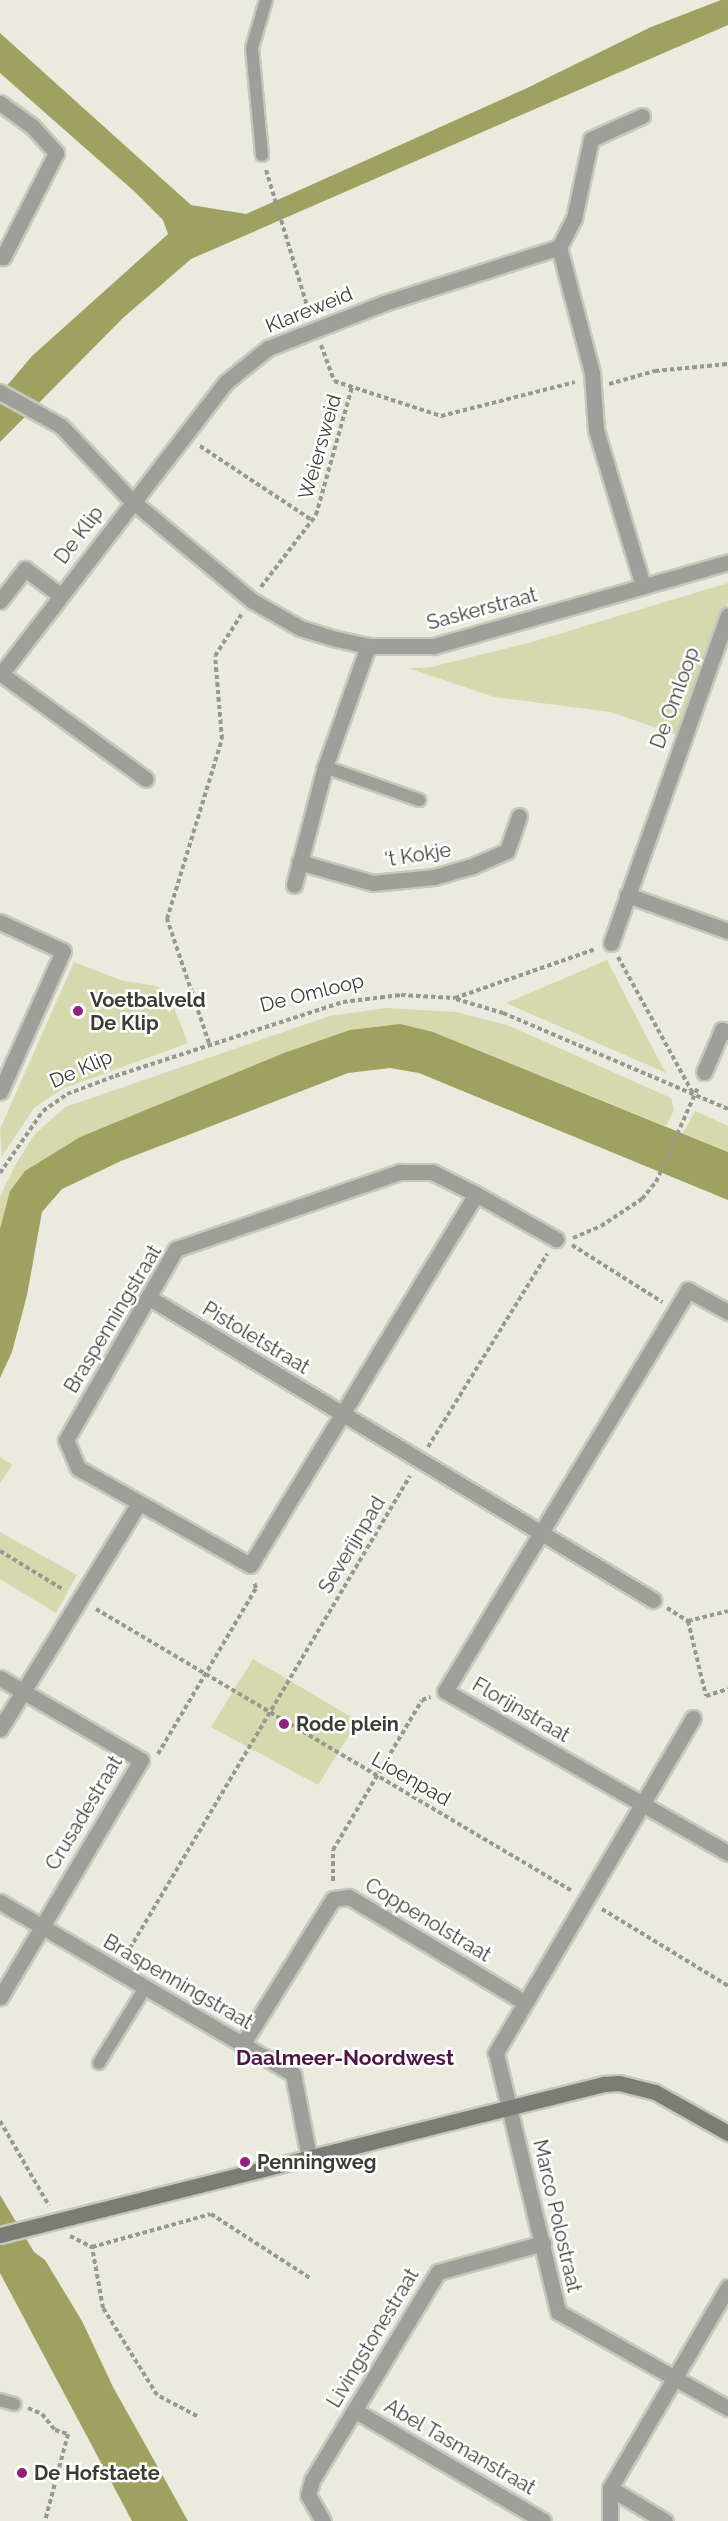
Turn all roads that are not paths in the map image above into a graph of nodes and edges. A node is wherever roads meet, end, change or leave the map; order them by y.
1 (266, 0) edge
2 (0, 103) edge
3 (642, 116) dead end
4 (262, 155) road end
5 (559, 247) junction
6 (3, 257) dead end
7 (0, 392) edge
8 (131, 500) junction
9 (728, 562) edge
10 (643, 586) junction
11 (60, 595) junction
12 (0, 602) edge
13 (728, 615) edge
14 (368, 646) junction
15 (1, 674) edge
16 (325, 767) junction
17 (146, 779) dead end
18 (419, 800) dead end
19 (519, 816) dead end
20 (298, 862) junction
21 (294, 885) dead end
22 (627, 895) junction
23 (0, 922) edge
24 (728, 930) edge
25 (611, 943) road end
26 (728, 1032) edge
27 (704, 1072) road end
28 (0, 1092) edge
29 (476, 1194) junction
30 (559, 1239) road end
31 (148, 1297) junction
32 (728, 1312) edge
33 (342, 1414) junction
34 (139, 1503) junction
35 (540, 1533) junction
36 (653, 1600) dead end
37 (0, 1678) edge
38 (23, 1692) junction
39 (693, 1718) dead end
40 (0, 1729) edge
41 (642, 1803) junction
42 (728, 1853) edge
43 (0, 1902) edge
44 (41, 1926) junction
45 (145, 1988) junction
46 (0, 1997) edge
47 (524, 2002) junction
48 (242, 2045) junction
49 (99, 2063) dead end
50 (509, 2106) junction
51 (728, 2133) edge
52 (309, 2157) junction
53 (0, 2235) edge
54 (543, 2243) junction
55 (728, 2287) edge
56 (674, 2376) junction
57 (0, 2400) edge
58 (14, 2404) road end
59 (728, 2408) edge
60 (354, 2410) junction
61 (610, 2488) junction
62 (323, 2521) edge
63 (543, 2521) edge
64 (610, 2521) edge
65 (665, 2521) edge

1 - 4 lane
2 - 6 street
3 - 5 street
5 - 8 street, Klareweid
5 - 10 street
7 - 8 street, Saskerstraat
8 - 11 street, De Klip
8 - 14 street, Saskerstraat
9 - 10 street, Saskerstraat
10 - 14 street, Saskerstraat
11 - 12 street, De Klip
11 - 15 street, De Klip
13 - 22 street, De Omloop
14 - 16 street
15 - 17 street, De Klip
16 - 18 lane
16 - 20 street
19 - 20 street, 't Kokje
20 - 21 street
22 - 24 street
22 - 25 street, De Omloop
23 - 28 street
26 - 27 street
29 - 30 street, Braspenningstraat
29 - 31 street, Braspenningstraat
29 - 33 street
31 - 33 street, Pistoletstraat
31 - 34 street, Braspenningstraat
32 - 35 street, Florijnstraat
33 - 34 street, Braspenningstraat
33 - 35 street
34 - 38 street
35 - 36 street
35 - 41 street, Florijnstraat
37 - 38 street, Crusadestraat
38 - 40 street
38 - 44 street, Crusadestraat
39 - 41 street
41 - 42 street, Florijnstraat
41 - 47 street
43 - 44 street, Braspenningstraat
44 - 45 street, Braspenningstraat
44 - 46 street, Crusadestraat
45 - 48 street, Braspenningstraat
45 - 49 lane
47 - 48 street, Coppenolstraat
47 - 50 street
48 - 52 street, Braspenningstraat
50 - 51 street
50 - 52 street
50 - 54 street, Marco Polostraat
52 - 53 street
54 - 56 street, Marco Polostraat
54 - 60 street, Livingstonestraat
55 - 56 street
56 - 59 street, Marco Polostraat
56 - 61 street
57 - 58 lane
60 - 62 street, Livingstonestraat
60 - 63 street, Abel Tasmanstraat
61 - 64 street
61 - 65 street

